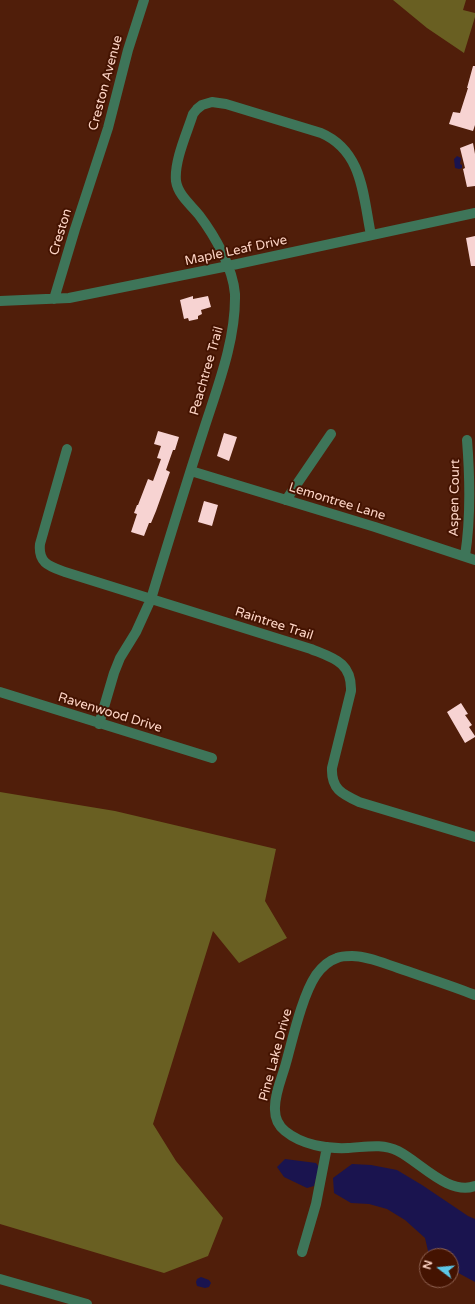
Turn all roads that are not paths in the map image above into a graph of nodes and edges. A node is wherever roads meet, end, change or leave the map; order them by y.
1 (144, 0) edge
2 (94, 173) joint
3 (475, 213) edge
4 (371, 235) junction
5 (228, 266) junction
6 (54, 300) junction
7 (0, 301) edge
8 (331, 434) dead end
9 (467, 440) dead end
10 (67, 449) dead end
11 (191, 471) junction
12 (286, 500) junction
13 (465, 556) junction
14 (475, 560) edge
15 (151, 599) junction
16 (0, 692) edge
17 (99, 724) junction
18 (212, 758) dead end
19 (475, 837) edge
20 (475, 995) edge
21 (327, 1147) junction
22 (475, 1186) edge
23 (302, 1252) dead end
24 (0, 1279) edge
25 (87, 1304) edge

1 - 2 street, Creston Avenue
2 - 6 street, Creston
3 - 4 street, Maple Leaf Drive
4 - 5 street, Maple Leaf Drive
4 - 5 street, Peachtree Trail
5 - 6 street, Maple Leaf Drive
5 - 11 street, Peachtree Trail
6 - 7 street, Maple Leaf Drive
8 - 12 street
9 - 13 street, Aspen Court
10 - 15 street, Raintree Trail
11 - 12 street, Lemontree Lane
11 - 15 street, Peachtree Trail
12 - 13 street, Lemontree Lane
13 - 14 street, Lemontree Lane
15 - 17 street, Peachtree Trail
15 - 19 street, Raintree Trail
16 - 17 street, Ravenwood Drive
17 - 18 street, Ravenwood Drive
20 - 21 street, Pine Lake Drive
21 - 22 street, Pine Lake Drive
21 - 23 street
24 - 25 street

